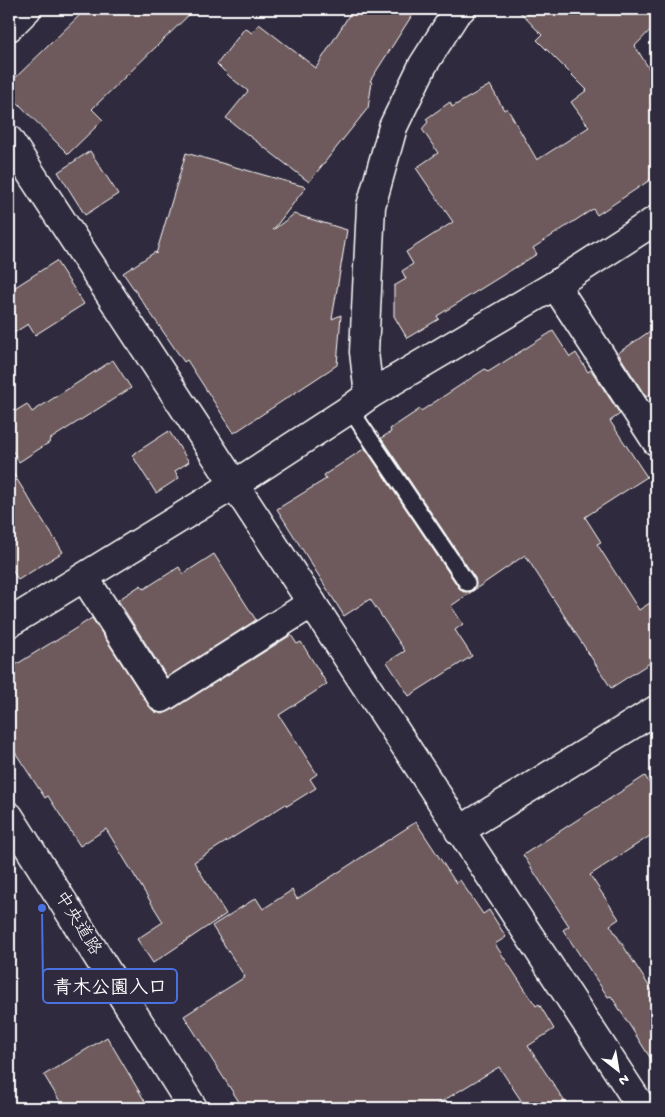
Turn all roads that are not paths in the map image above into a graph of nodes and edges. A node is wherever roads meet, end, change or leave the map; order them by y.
1 (27, 9) edge
2 (461, 9) edge
3 (9, 26) edge
4 (9, 140) edge
5 (656, 220) edge
6 (555, 285) junction
7 (360, 402) junction
8 (656, 441) edge
9 (235, 484) junction
10 (84, 577) junction
11 (467, 583) dead end
12 (312, 603) junction
13 (9, 623) edge
14 (656, 710) edge
15 (9, 816) edge
16 (459, 831) junction
17 (193, 1108) edge
18 (642, 1108) edge

1 - 3 street
2 - 7 street
4 - 9 street
5 - 6 street
6 - 7 street
6 - 8 street
7 - 9 street
7 - 11 lane
9 - 10 street
9 - 12 street
10 - 12 street
10 - 13 street
12 - 16 street
14 - 16 street
15 - 17 street, 中央道路
16 - 18 street

